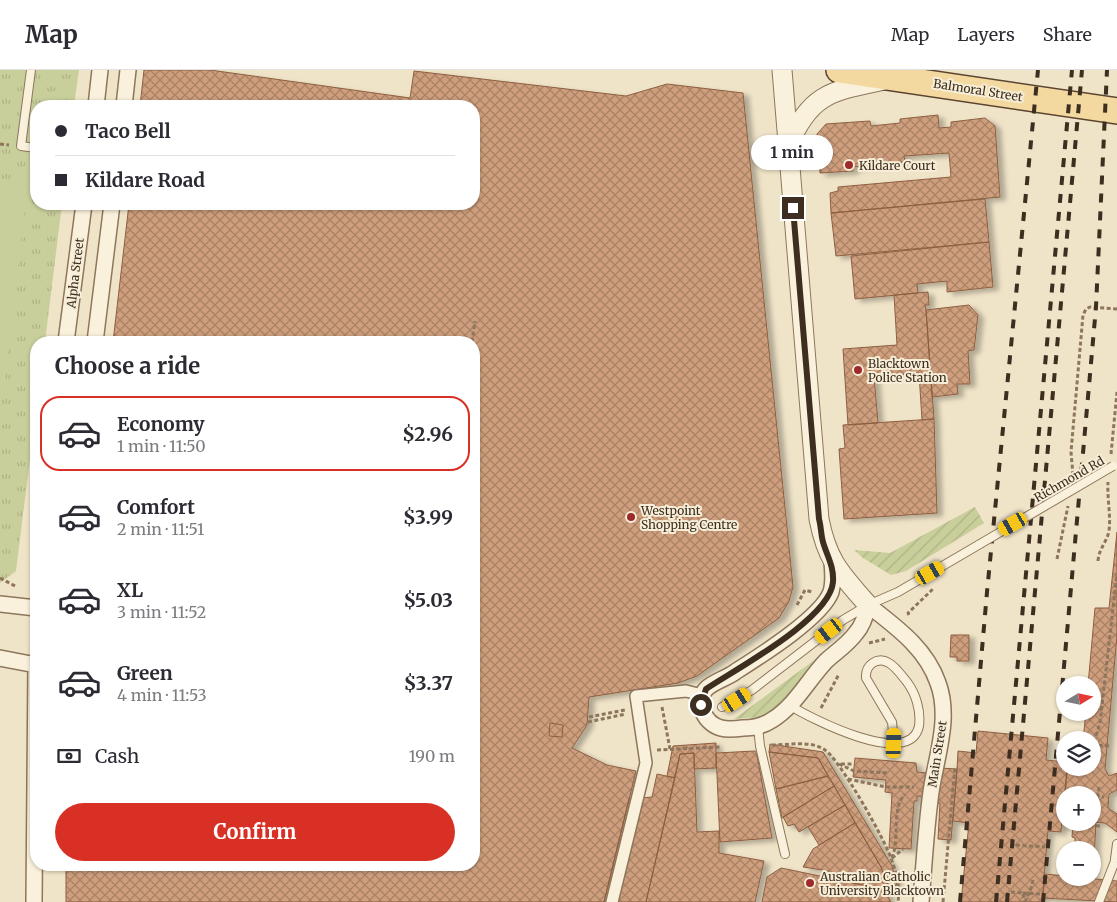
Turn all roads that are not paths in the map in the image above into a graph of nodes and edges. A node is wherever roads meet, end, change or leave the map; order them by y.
1 (31, 70) edge
2 (100, 70) edge
3 (128, 70) edge
4 (782, 70) edge
5 (839, 70) edge
6 (898, 78) junction
7 (97, 100) edge
8 (125, 100) edge
9 (1117, 111) edge
10 (30, 147) edge
11 (787, 149) junction
12 (83, 210) edge
13 (111, 210) edge
14 (67, 336) edge
15 (96, 336) edge
16 (1115, 465) edge
17 (832, 562) junction
18 (0, 604) edge
19 (868, 605) junction
20 (30, 607) edge
21 (0, 658) edge
22 (30, 664) edge
23 (702, 696) junction
24 (789, 706) junction
25 (722, 707) dead end
26 (758, 727) junction
27 (894, 743) junction
28 (1117, 844) edge
29 (785, 854) dead end
30 (1116, 858) edge
31 (34, 871) edge
32 (34, 902) edge
33 (612, 902) edge
34 (921, 902) edge
35 (1099, 902) edge

1 - 10 lane
2 - 7 street
3 - 8 street
4 - 11 street
5 - 6 main road, Balmoral Street
6 - 9 main road, Balmoral Street
6 - 11 street
11 - 17 street
12 - 14 street, Alpha Street
13 - 15 street
16 - 19 lane, Richmond Rd, bridge
17 - 19 street
17 - 23 street
18 - 20 street
19 - 24 street
19 - 25 lane, Richmond Rd
19 - 34 street, Main Street
21 - 22 street
23 - 26 street
23 - 33 street
24 - 26 street
24 - 27 lane
26 - 29 lane
27 - 27 lane
28 - 30 lane
30 - 35 lane
31 - 32 street

